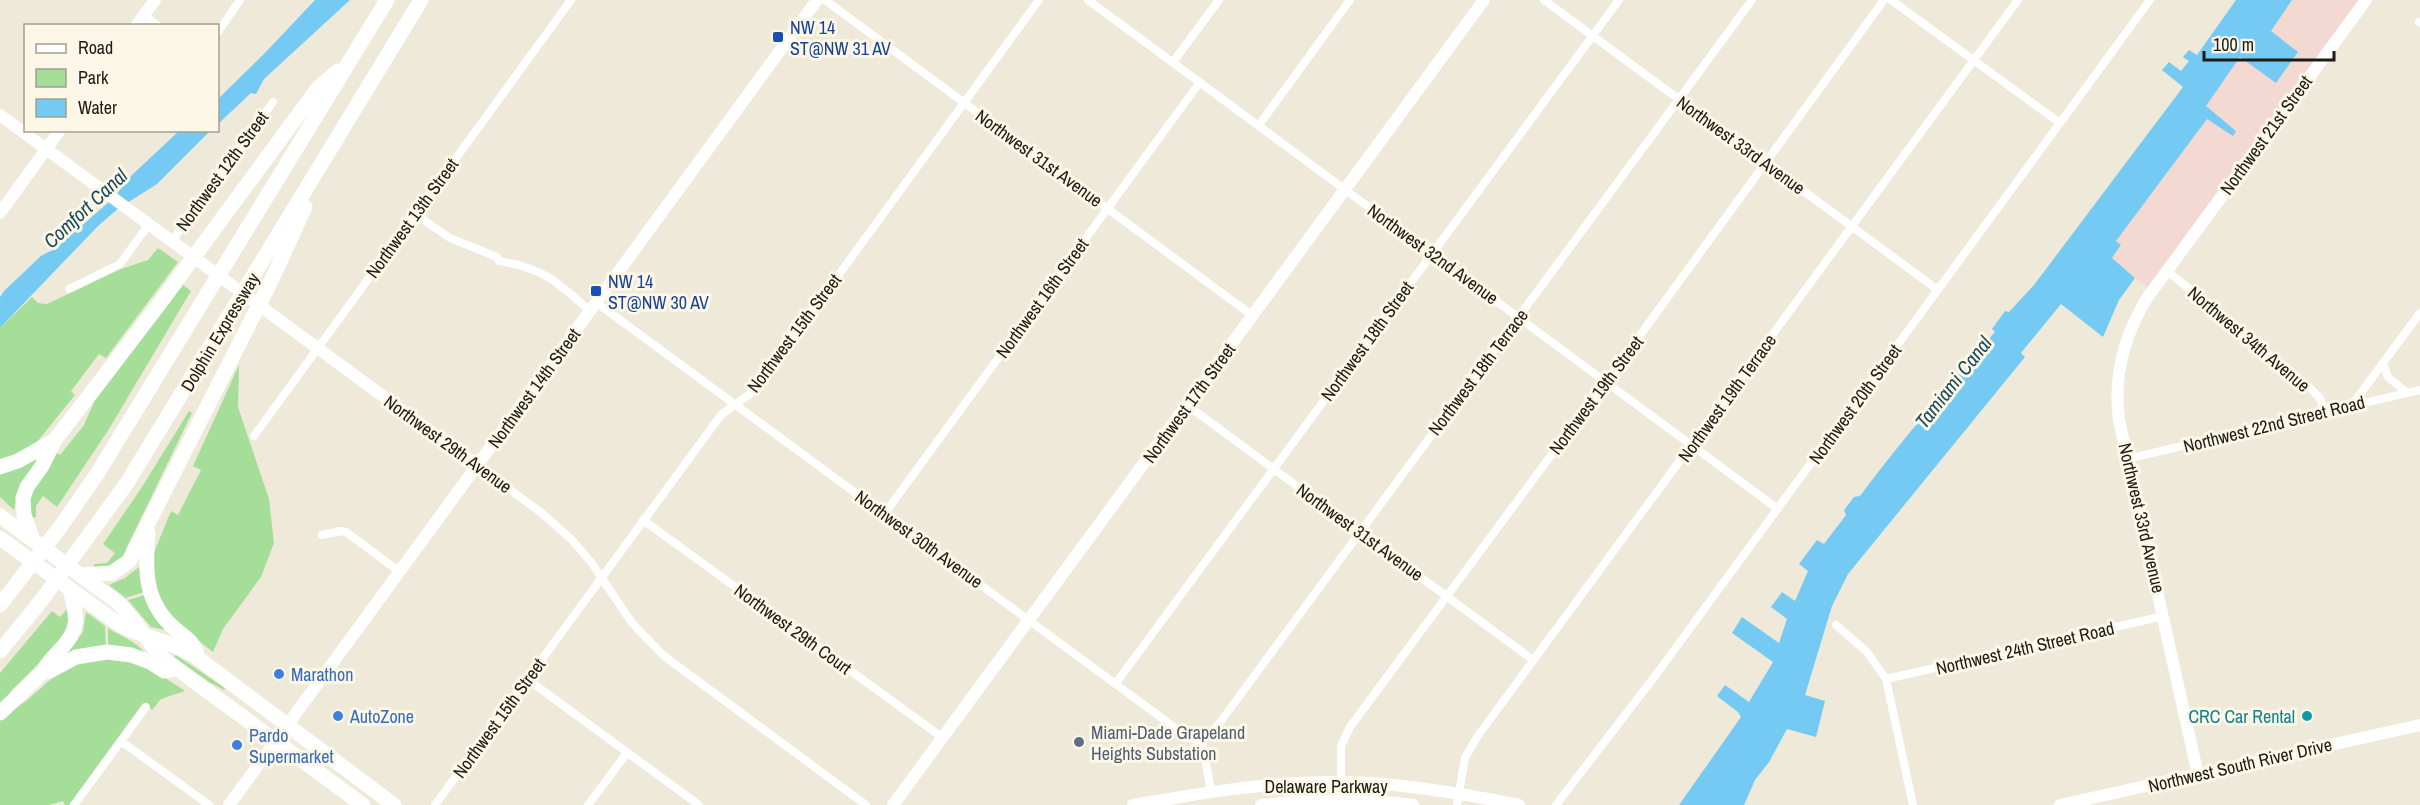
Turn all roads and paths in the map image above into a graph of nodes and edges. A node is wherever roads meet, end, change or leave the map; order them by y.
1 (155, 0) edge
2 (240, 0) edge
3 (387, 0) edge
4 (421, 0) edge
5 (572, 0) edge
6 (817, 0) edge
7 (825, 0) edge
8 (1039, 0) edge
9 (1088, 0) edge
10 (1219, 0) edge
11 (1350, 0) edge
12 (1484, 0) edge
13 (1544, 0) edge
14 (1619, 0) edge
15 (1752, 0) edge
16 (1884, 0) edge
17 (1891, 0) edge
18 (2018, 0) edge
19 (2150, 0) edge
20 (2366, 0) edge
21 (140, 20) edge
22 (219, 31) edge
23 (1593, 35) junction
24 (1974, 60) junction
25 (350, 61) junction
26 (1173, 63) junction
27 (1200, 82) junction
28 (1679, 99) junction
29 (273, 102) dead end
30 (964, 103) junction
31 (0, 115) edge
32 (2060, 123) junction
33 (1258, 125) junction
34 (24, 132) edge
35 (24, 132) edge
36 (59, 132) edge
37 (333, 144) junction
38 (47, 148) junction
39 (1765, 163) junction
40 (1345, 190) junction
41 (1108, 208) junction
42 (0, 213) edge
43 (415, 214) junction
44 (149, 224) junction
45 (1852, 226) junction
46 (172, 241) junction
47 (1432, 254) junction
48 (2166, 270) junction
49 (69, 289) dead end
50 (1938, 290) junction
51 (593, 307) junction
52 (2420, 314) edge
53 (1253, 316) junction
54 (1518, 318) junction
55 (318, 348) junction
56 (2383, 363) junction
57 (1606, 381) junction
58 (2420, 390) edge
59 (2406, 392) junction
60 (736, 405) junction
61 (1187, 405) junction
62 (2351, 405) junction
63 (2325, 412) junction
64 (254, 436) dead end
65 (55, 440) junction
66 (1692, 445) junction
67 (2127, 459) junction
68 (478, 466) junction
69 (0, 467) edge
70 (1274, 468) junction
71 (1778, 509) junction
72 (885, 513) junction
73 (0, 516) edge
74 (644, 520) junction
75 (149, 521) junction
76 (1360, 532) junction
77 (322, 535) dead end
78 (0, 538) edge
79 (33, 540) junction
80 (19, 552) junction
81 (0, 553) edge
82 (400, 572) junction
83 (81, 575) junction
84 (601, 579) junction
85 (70, 589) junction
86 (1447, 596) junction
87 (0, 605) edge
88 (2164, 616) junction
89 (1029, 620) junction
90 (1836, 625) dead end
91 (145, 635) junction
92 (0, 651) edge
93 (198, 658) junction
94 (1533, 660) junction
95 (178, 669) junction
96 (44, 670) junction
97 (527, 679) junction
98 (1886, 679) junction
99 (1116, 683) junction
100 (146, 707) dead end
101 (0, 713) edge
102 (2420, 724) edge
103 (288, 726) junction
104 (943, 738) junction
105 (121, 741) junction
106 (276, 741) junction
107 (1202, 742) junction
108 (627, 753) junction
109 (2198, 775) junction
110 (1341, 782) junction
111 (1211, 792) junction
112 (1458, 799) edge
113 (1341, 801) junction
114 (74, 805) edge
115 (208, 805) edge
116 (229, 805) edge
117 (363, 805) edge
118 (394, 805) edge
119 (435, 805) edge
120 (588, 805) edge
121 (699, 805) edge
122 (866, 805) edge
123 (893, 805) edge
124 (1133, 805) edge
125 (1261, 805) edge
126 (1413, 805) edge
127 (1519, 805) edge
128 (1556, 805) edge
129 (1914, 805) edge
130 (2060, 805) edge

1 - 21 street
2 - 22 street
3 - 25 highway, Dolphin Expressway
4 - 37 highway, Dolphin Expressway
5 - 43 street, Northwest 13th Street
6 - 51 street, Northwest 14th Street
7 - 30 street, Northwest 31st Avenue
8 - 30 street, Northwest 15th Street
9 - 26 street, Northwest 32nd Avenue
10 - 26 street
11 - 33 street
12 - 40 street, Northwest 17th Street
13 - 23 street, Northwest 33rd Avenue
14 - 23 street, Northwest 18th Street
15 - 28 street, Northwest 18th Terrace
16 - 39 street, Northwest 19th Street
17 - 24 street
18 - 24 street, Northwest 19th Terrace
19 - 32 street, Northwest 20th Street
20 - 48 street, Northwest 21st Street
23 - 28 street, Northwest 33rd Avenue
23 - 47 street, Northwest 18th Street
24 - 32 street
24 - 45 street, Northwest 19th Terrace
25 - 65 highway
25 - 87 highway, Dolphin Expressway
26 - 27 street, Northwest 32nd Avenue
27 - 33 street, Northwest 32nd Avenue
27 - 41 street, Northwest 16th Street
28 - 39 street, Northwest 33rd Avenue
28 - 54 street, Northwest 18th Terrace
29 - 46 street, Northwest 12th Street
30 - 41 street, Northwest 31st Avenue
30 - 60 street, Northwest 15th Street
31 - 34 street, Northwest 29th Avenue
32 - 50 street, Northwest 20th Street
33 - 40 street, Northwest 32nd Avenue
35 - 38 street, Northwest 29th Avenue
36 - 38 street
37 - 75 highway
37 - 92 highway, Dolphin Expressway
38 - 42 street
38 - 44 street, Northwest 29th Avenue
39 - 45 street, Northwest 33rd Avenue
39 - 57 street, Northwest 19th Street
40 - 47 street, Northwest 32nd Avenue
40 - 53 street, Northwest 17th Street
41 - 53 street, Northwest 31st Avenue
41 - 72 street, Northwest 16th Street
43 - 51 street, Northwest 30th Avenue
43 - 55 street, Northwest 13th Street
44 - 46 street, Northwest 29th Avenue
44 - 49 street
45 - 50 street, Northwest 33rd Avenue
45 - 66 street, Northwest 19th Terrace
46 - 55 street, Northwest 29th Avenue
47 - 54 street, Northwest 32nd Avenue
47 - 70 street, Northwest 18th Street
48 - 63 street, Northwest 34th Avenue
48 - 67 street, Northwest 33rd Avenue
50 - 71 street, Northwest 20th Street
51 - 60 street, Northwest 30th Avenue
51 - 68 street, Northwest 14th Street
52 - 56 street
53 - 61 street, Northwest 17th Street
54 - 57 street, Northwest 32nd Avenue
54 - 76 street, Northwest 18th Terrace
55 - 64 street, Northwest 13th Street
55 - 68 street, Northwest 29th Avenue
56 - 59 street
56 - 62 street
57 - 66 street, Northwest 32nd Avenue
57 - 86 street, Northwest 19th Street
58 - 59 street, Northwest 22nd Street Road
59 - 62 street, Northwest 22nd Street Road
60 - 72 street, Northwest 30th Avenue
60 - 74 street, Northwest 15th Street
61 - 70 street, Northwest 31st Avenue
61 - 89 street, Northwest 17th Street
62 - 63 street, Northwest 22nd Street Road
63 - 67 street, Northwest 22nd Street Road
65 - 69 highway
65 - 79 highway
66 - 71 street, Northwest 32nd Avenue
66 - 94 street, Northwest 19th Terrace
67 - 88 street, Northwest 33rd Avenue
68 - 82 street, Northwest 14th Street
68 - 84 street, Northwest 29th Avenue
70 - 76 street, Northwest 31st Avenue
70 - 99 street, Northwest 18th Street
71 - 128 street, Northwest 20th Street
72 - 89 street, Northwest 30th Avenue
73 - 79 highway
74 - 84 street, Northwest 15th Street
74 - 104 street, Northwest 29th Court
75 - 83 highway
75 - 93 highway
76 - 86 street, Northwest 31st Avenue
76 - 107 street, Northwest 18th Terrace
77 - 82 street
78 - 80 highway
79 - 83 highway
80 - 81 highway
80 - 85 highway
82 - 103 street, Northwest 14th Street
83 - 91 highway
84 - 97 street, Northwest 15th Street
84 - 122 street, Northwest 29th Avenue
85 - 91 highway
85 - 96 highway
86 - 94 street, Northwest 31st Avenue
86 - 110 street, Northwest 19th Street
88 - 98 street, Northwest 24th Street Road
88 - 109 street, Northwest 33rd Avenue
89 - 99 street, Northwest 30th Avenue
89 - 104 street, Northwest 17th Street
90 - 98 street
91 - 93 highway
91 - 95 highway
93 - 103 highway
94 - 112 street, Northwest 19th Terrace
95 - 96 highway
95 - 106 highway
96 - 101 highway
97 - 108 street
97 - 119 street, Northwest 15th Street
98 - 129 street
99 - 107 street, Northwest 30th Avenue
100 - 105 street
102 - 109 street, Northwest South River Drive
103 - 106 street, Northwest 14th Street
103 - 118 highway
104 - 123 street, Northwest 17th Street
105 - 114 street
105 - 115 street
106 - 116 street, Northwest 14th Street
106 - 117 highway
107 - 111 street
108 - 120 street
108 - 121 street
109 - 130 street, Northwest South River Drive
110 - 111 street, Delaware Parkway
110 - 112 street, Delaware Parkway
110 - 113 street, Northwest 19th Street
111 - 124 street, Delaware Parkway
112 - 127 street, Delaware Parkway
113 - 125 street, Delaware Parkway
113 - 126 street, Delaware Parkway

